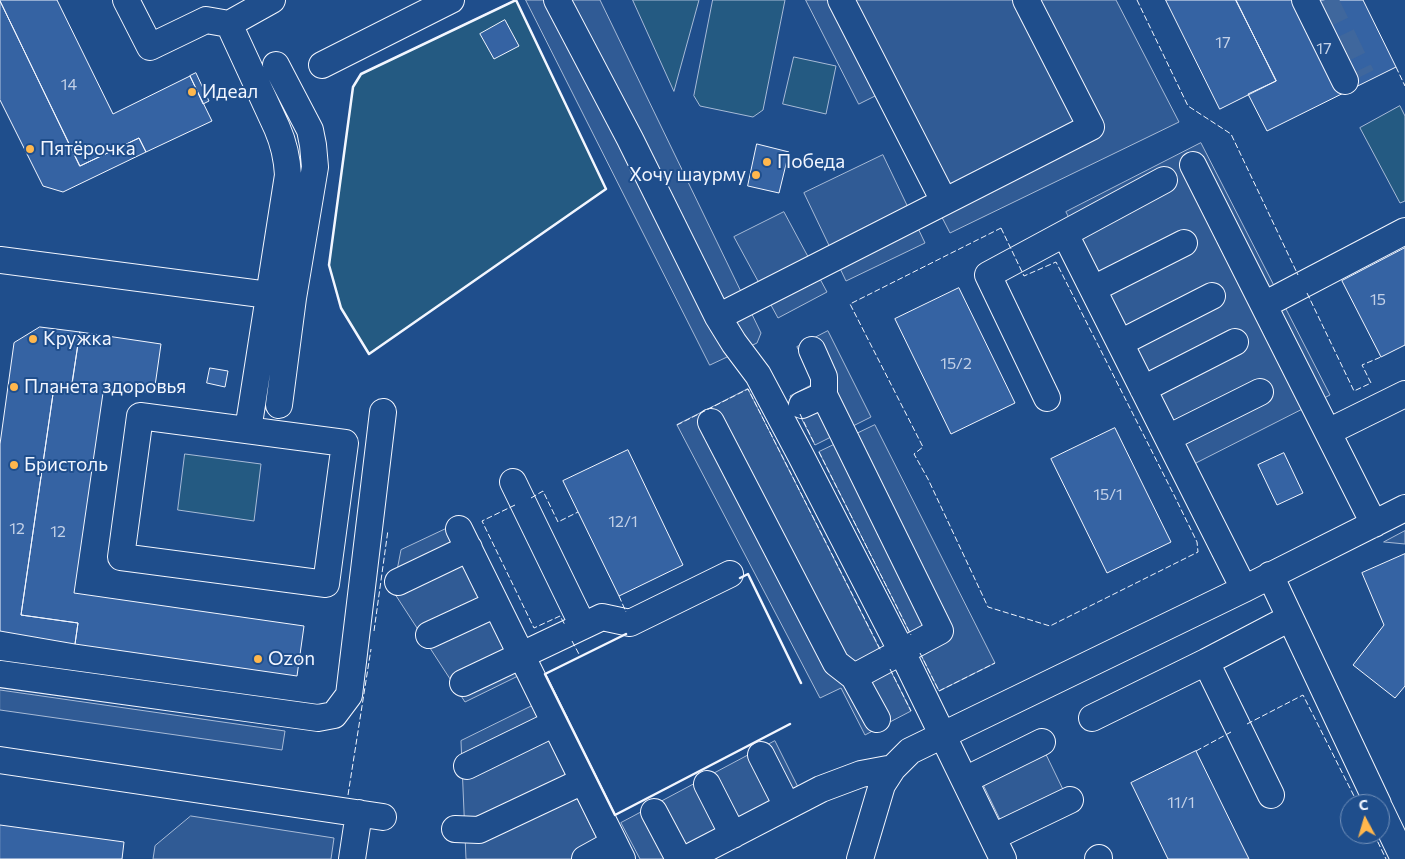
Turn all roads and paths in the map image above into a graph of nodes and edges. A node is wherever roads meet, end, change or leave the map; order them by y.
1 (126, 0) edge
2 (272, 0) edge
3 (451, 0) edge
4 (557, 0) edge
5 (841, 0) edge
6 (1026, 0) edge
7 (1305, 0) edge
8 (229, 24) junction
9 (276, 65) dead end
10 (322, 65) dead end
11 (1345, 82) dead end
12 (1193, 165) dead end
13 (1164, 180) dead end
14 (944, 201) junction
15 (1405, 231) edge
16 (1065, 234) junction
17 (1184, 243) dead end
18 (0, 260) edge
19 (1093, 289) junction
20 (280, 296) junction
21 (1212, 296) dead end
22 (1264, 305) junction
23 (718, 317) junction
24 (1235, 342) dead end
25 (1120, 343) junction
26 (812, 350) dead end
27 (1143, 389) junction
28 (1260, 392) dead end
29 (1405, 394) edge
30 (1047, 398) dead end
31 (279, 405) dead end
32 (383, 412) dead end
33 (711, 422) dead end
34 (248, 430) junction
35 (1328, 432) junction
36 (1168, 438) junction
37 (513, 482) dead end
38 (1404, 512) edge
39 (1374, 524) junction
40 (730, 574) dead end
41 (1270, 576) junction
42 (398, 582) dead end
43 (1244, 588) junction
44 (496, 604) junction
45 (1290, 618) junction
46 (583, 626) junction
47 (429, 635) dead end
48 (902, 652) junction
49 (522, 655) junction
50 (1206, 662) junction
51 (0, 674) edge
52 (854, 677) junction
53 (463, 683) dead end
54 (1092, 718) dead end
55 (877, 719) dead end
56 (555, 723) junction
57 (944, 736) junction
58 (1042, 742) dead end
59 (761, 755) dead end
60 (0, 760) edge
61 (467, 766) dead end
62 (893, 768) junction
63 (965, 780) junction
64 (583, 781) junction
65 (707, 784) dead end
66 (1373, 794) edge
67 (1271, 795) dead end
68 (1070, 800) dead end
69 (787, 806) junction
70 (654, 812) dead end
71 (455, 829) dead end
72 (1390, 830) edge
73 (733, 835) junction
74 (998, 848) edge
75 (618, 851) edge
76 (352, 859) edge
77 (585, 859) edge
78 (679, 859) edge
79 (686, 859) edge
80 (860, 859) edge
81 (1404, 859) edge

1 - 8 street
2 - 8 street
3 - 10 street
4 - 23 street
5 - 14 street
6 - 14 street
7 - 11 street
8 - 20 street
9 - 20 street
12 - 22 street
13 - 16 street
14 - 23 street
15 - 22 street
16 - 19 street
16 - 30 street
17 - 19 street
18 - 20 street
19 - 25 street
20 - 31 street
20 - 34 street
21 - 25 street
22 - 35 street
23 - 48 street
24 - 27 street
25 - 27 street
26 - 48 street
27 - 36 street
28 - 36 street
29 - 35 street
32 - 51 street
33 - 52 street
34 - 34 street
35 - 39 street
36 - 43 street
37 - 46 street
38 - 39 street
39 - 41 street
40 - 46 street
41 - 43 street
41 - 45 street
42 - 44 street
43 - 57 street
44 - 47 street
44 - 49 street
45 - 50 street
45 - 66 street
46 - 49 street
48 - 52 street
48 - 57 street
49 - 53 street
49 - 56 street
50 - 54 street
50 - 67 street
52 - 55 street
56 - 61 street
56 - 64 street
57 - 62 street
57 - 63 street
58 - 63 street
59 - 69 street
60 - 76 street
62 - 69 street
62 - 80 street
63 - 74 street
64 - 71 street
64 - 75 street
65 - 73 street
68 - 74 street
69 - 73 street
70 - 78 street
72 - 81 street
73 - 79 street
75 - 77 street

